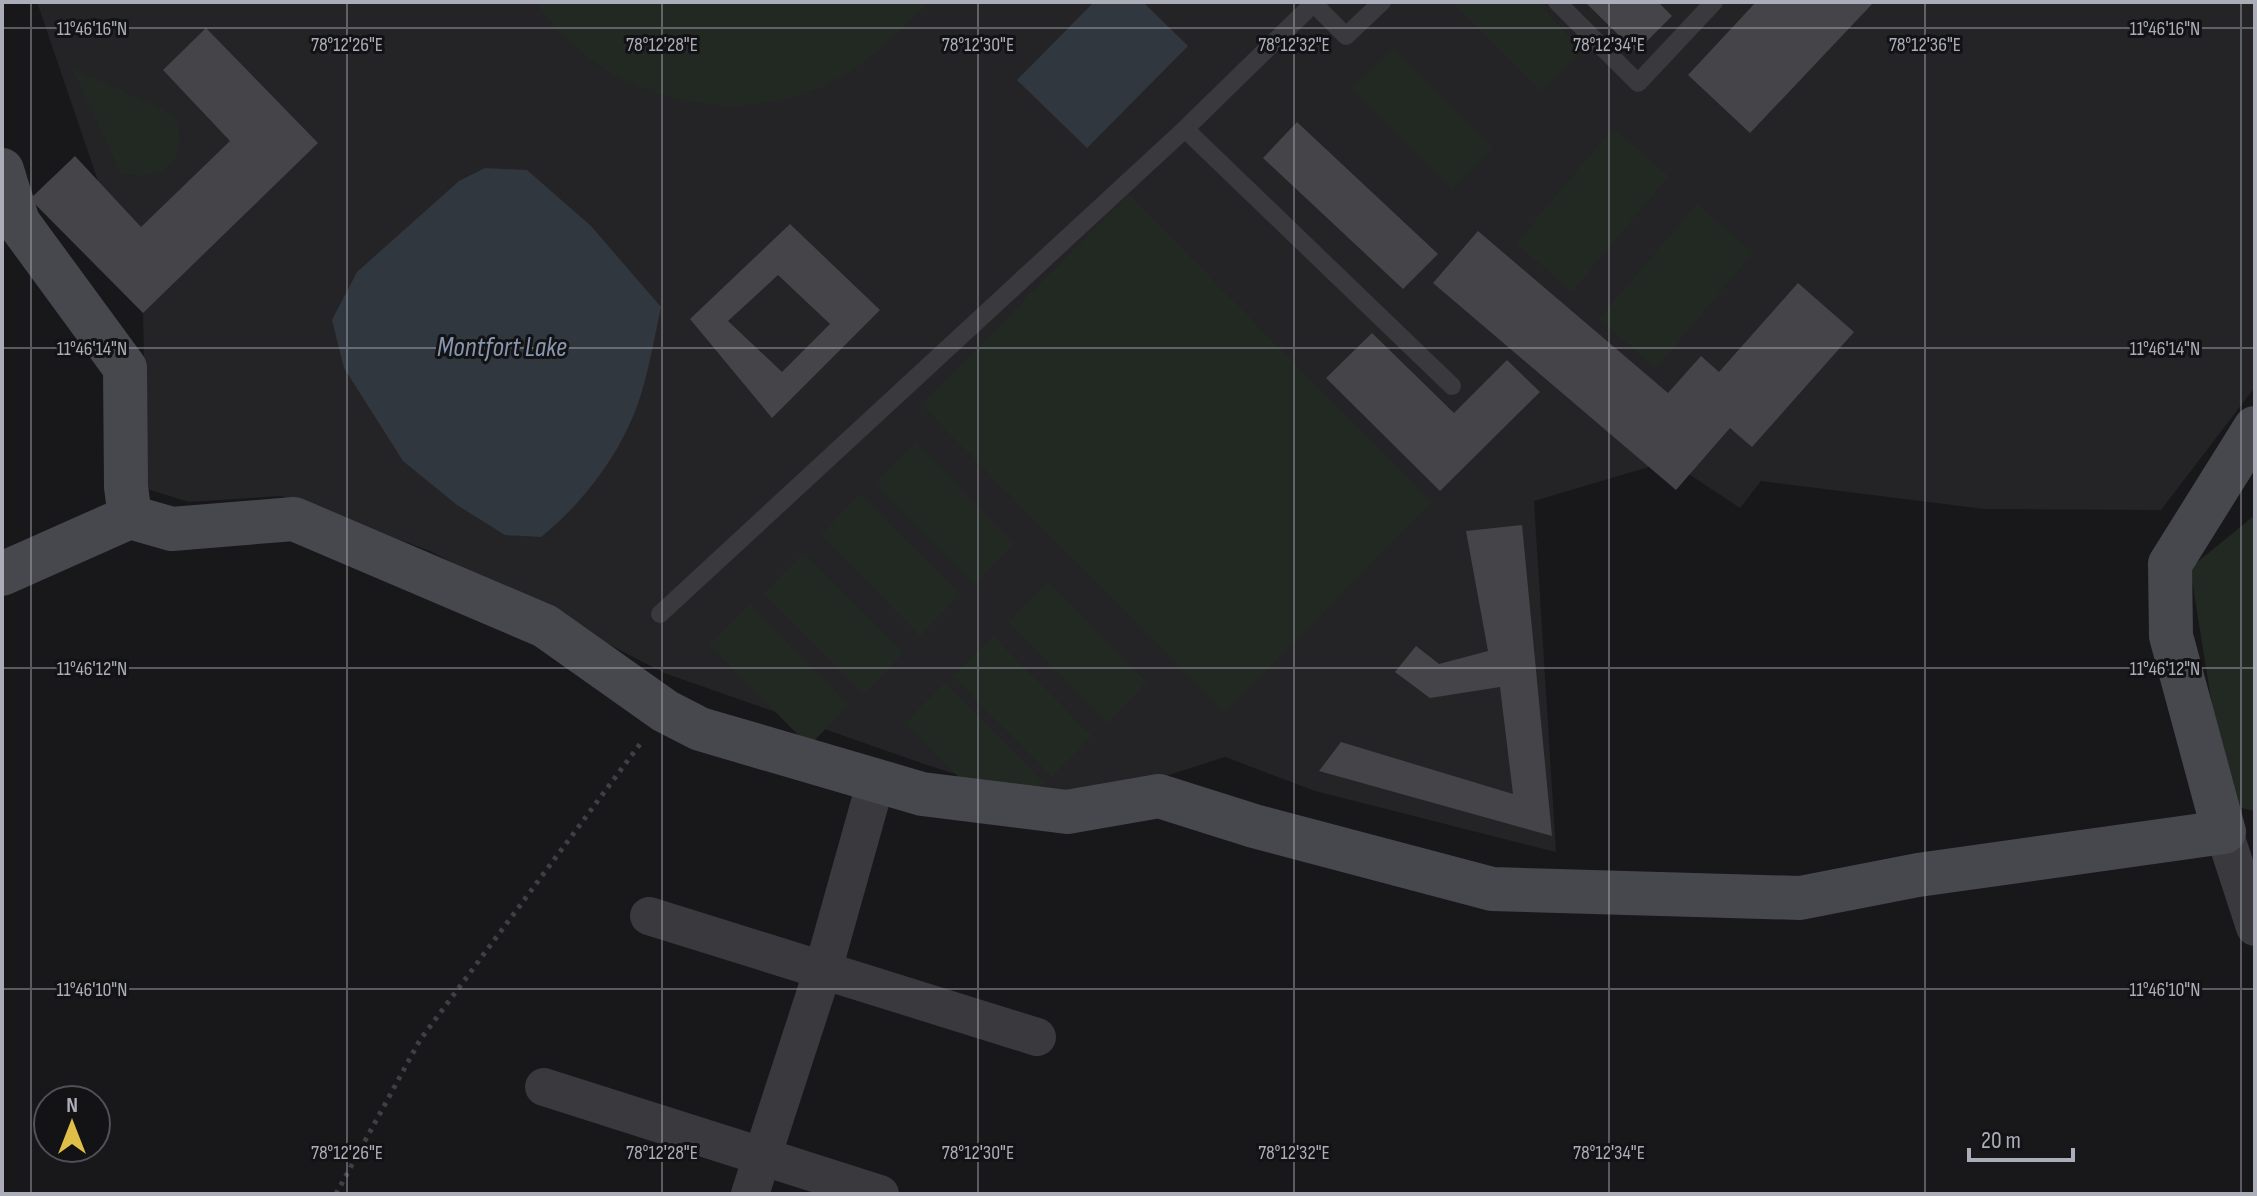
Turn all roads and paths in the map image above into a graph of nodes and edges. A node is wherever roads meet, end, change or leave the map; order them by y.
1 (1382, 2) edge
2 (1557, 2) edge
3 (1714, 2) edge
4 (1314, 3) edge
5 (1185, 129) junction
6 (2, 170) edge
7 (1452, 386) dead end
8 (2255, 428) edge
9 (130, 517) junction
10 (2, 574) edge
11 (660, 614) dead end
12 (665, 711) junction
13 (876, 781) junction
14 (2240, 833) edge
15 (649, 916) dead end
16 (2255, 927) edge
17 (823, 970) junction
18 (1037, 1037) dead end
19 (544, 1087) dead end
20 (763, 1156) junction
21 (336, 1194) edge
22 (750, 1194) edge
23 (880, 1194) edge

1 - 4 lane
2 - 3 lane
4 - 5 lane
5 - 7 lane
5 - 11 lane
6 - 9 main road
8 - 14 main road
9 - 10 main road
9 - 12 main road
12 - 13 main road
12 - 21 path
13 - 14 main road
13 - 17 street
14 - 16 street
15 - 17 street
17 - 18 street
17 - 20 street
19 - 20 street
20 - 22 street
20 - 23 street

